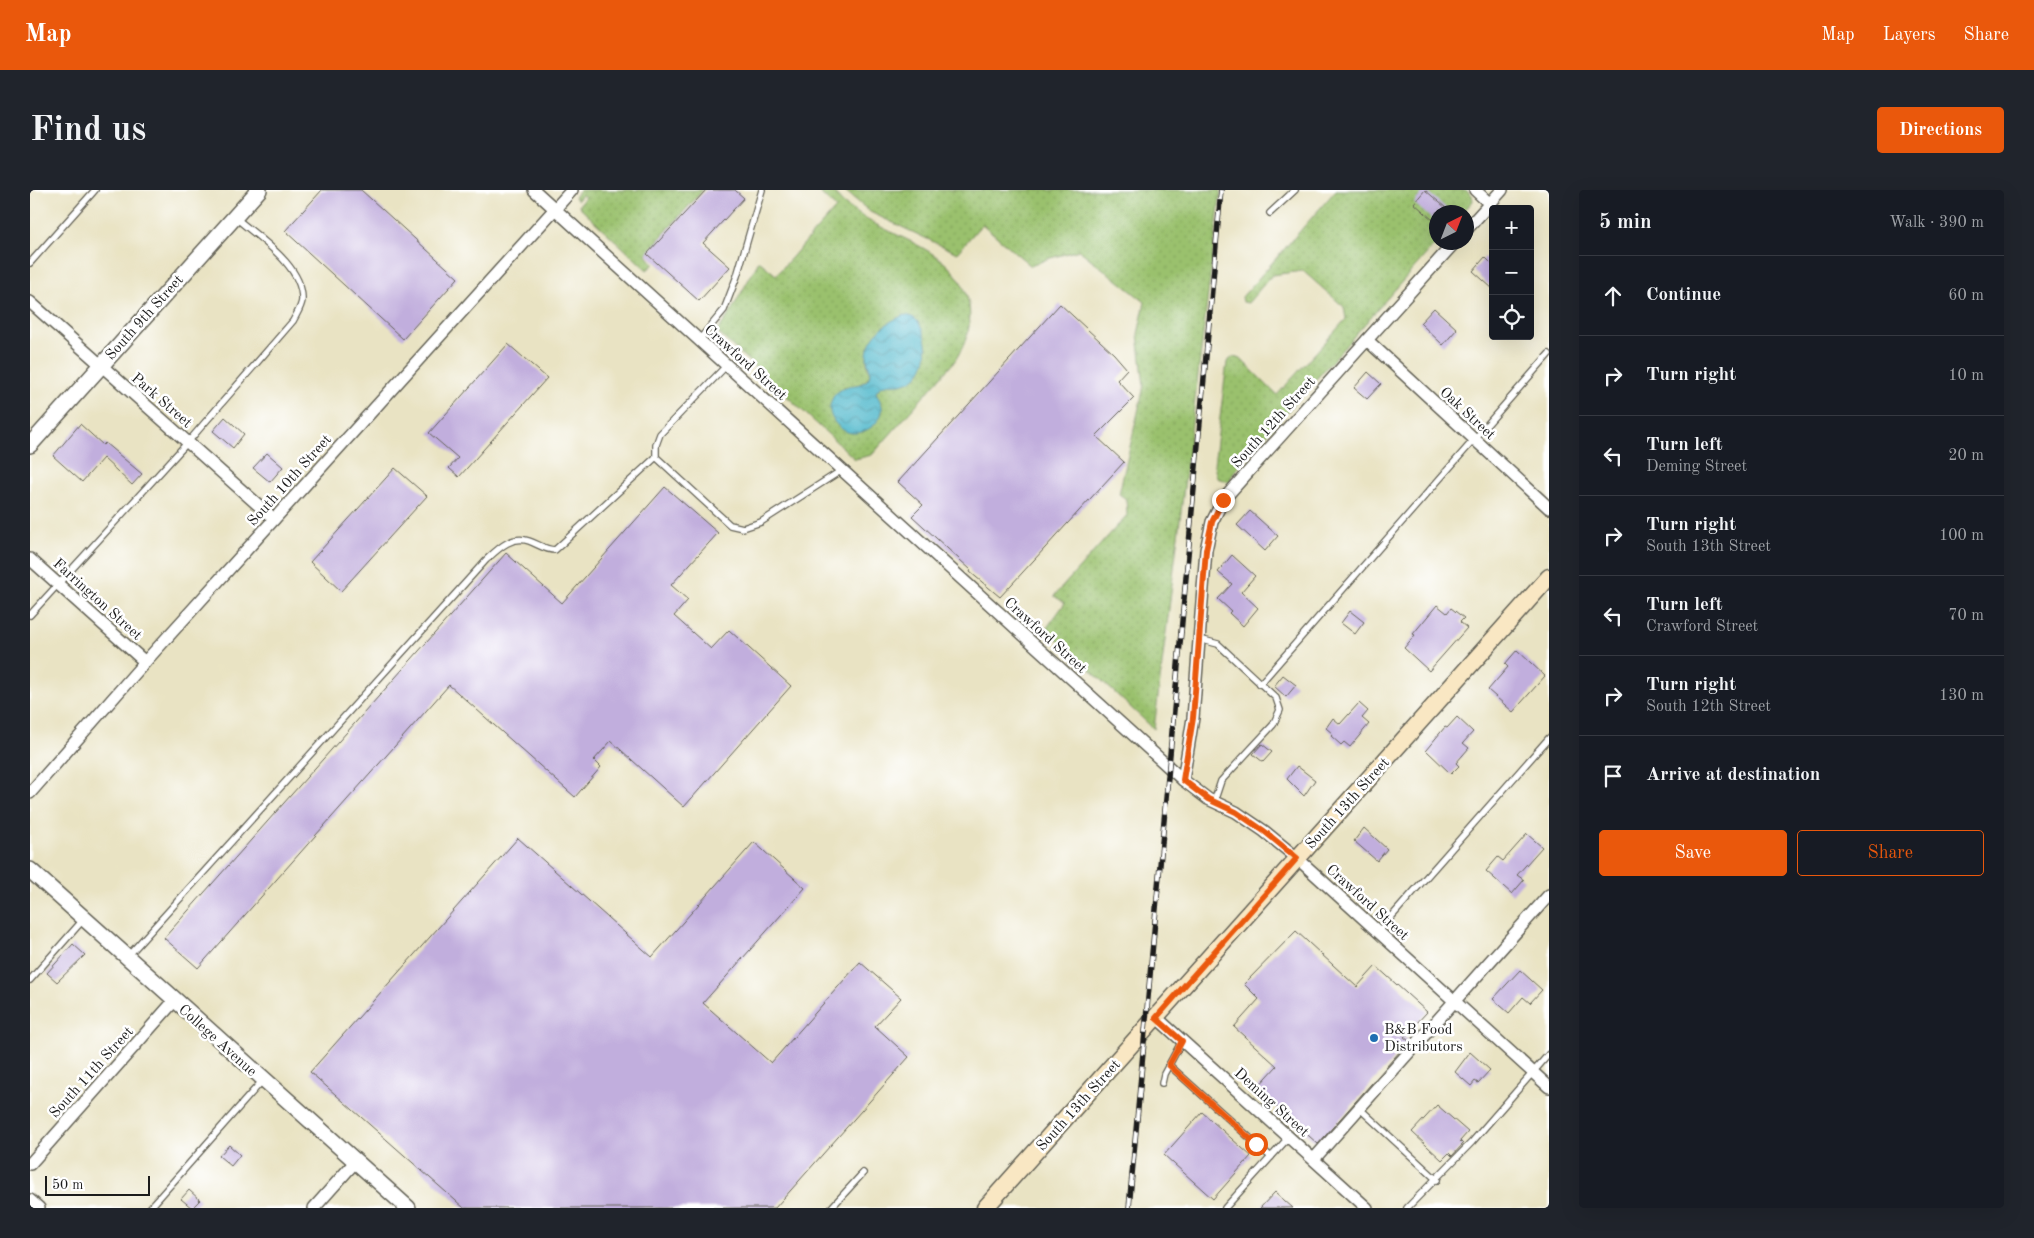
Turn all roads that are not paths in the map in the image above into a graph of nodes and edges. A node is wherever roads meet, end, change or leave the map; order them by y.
1 (95, 190) edge
2 (259, 190) edge
3 (534, 190) edge
4 (572, 190) edge
5 (762, 190) edge
6 (1295, 190) edge
7 (1474, 190) edge
8 (1502, 190) edge
9 (1490, 204) junction
10 (556, 209) junction
11 (1270, 213) dead end
12 (235, 217) junction
13 (1474, 221) edge
14 (1448, 250) edge
15 (30, 263) edge
16 (30, 302) edge
17 (699, 340) junction
18 (1367, 340) junction
19 (1549, 354) edge
20 (100, 365) junction
21 (727, 365) junction
22 (1476, 440) junction
23 (188, 442) junction
24 (30, 445) edge
25 (656, 456) junction
26 (842, 470) junction
27 (1549, 508) edge
28 (274, 519) junction
29 (30, 559) edge
30 (1549, 577) edge
31 (57, 584) junction
32 (30, 615) edge
33 (1199, 639) junction
34 (145, 662) junction
35 (1260, 684) junction
36 (1549, 738) edge
37 (1183, 780) junction
38 (30, 793) edge
39 (1214, 802) junction
40 (1297, 858) junction
41 (30, 870) edge
42 (1549, 895) edge
43 (84, 919) junction
44 (1378, 932) junction
45 (127, 957) junction
46 (30, 980) edge
47 (175, 1000) junction
48 (1454, 1000) junction
49 (1156, 1018) junction
50 (1182, 1041) junction
51 (1549, 1054) edge
52 (1169, 1065) junction
53 (1533, 1072) junction
54 (263, 1080) junction
55 (1162, 1084) dead end
56 (1549, 1087) edge
57 (1359, 1108) junction
58 (1289, 1137) junction
59 (1271, 1157) junction
60 (1314, 1159) junction
61 (355, 1162) junction
62 (30, 1164) edge
63 (863, 1173) dead end
64 (1437, 1180) junction
65 (30, 1200) edge
66 (39, 1208) edge
67 (150, 1208) edge
68 (314, 1208) edge
69 (408, 1208) edge
70 (831, 1208) edge
71 (986, 1208) edge
72 (1225, 1208) edge
73 (1367, 1208) edge
74 (1407, 1208) edge

1 - 15 lane
2 - 12 street, South 9th Street
3 - 10 street, Crawford Street
4 - 10 street, South 10th Street
5 - 17 lane
6 - 11 lane
7 - 9 street
8 - 9 street
9 - 13 street
10 - 17 street, Crawford Street
10 - 28 street, South 10th Street
12 - 20 street, South 9th Street
12 - 23 lane
14 - 18 street, South 12th Street
16 - 20 street, Park Street
17 - 21 street, Crawford Street
18 - 22 street, Oak Street
18 - 33 street, South 12th Street
19 - 22 lane
20 - 23 street, Park Street
20 - 24 street, South 9th Street
21 - 25 lane
21 - 26 street, Crawford Street
22 - 27 street, Oak Street
22 - 35 lane
23 - 28 street, Park Street
23 - 31 lane
25 - 26 lane
25 - 45 lane
26 - 37 street, Crawford Street
28 - 34 street, South 10th Street
29 - 31 street, Farrington Street
30 - 40 main road, South 13th Street
31 - 32 lane
31 - 34 street, Farrington Street
33 - 35 lane
33 - 37 street, South 12th Street
34 - 38 street, South 10th Street
35 - 39 lane
36 - 44 lane
37 - 39 street, Crawford Street
39 - 40 street, Crawford Street
40 - 44 street, Crawford Street
40 - 49 main road, South 13th Street
41 - 43 street, College Avenue
42 - 48 street
43 - 45 street, College Avenue
43 - 46 lane
44 - 48 street, Crawford Street
45 - 47 street, College Avenue
47 - 54 street, College Avenue
47 - 62 street, South 11th Street
48 - 53 street, Crawford Street
48 - 57 street
49 - 50 street, Deming Street
49 - 71 main road, South 13th Street
50 - 52 lane
50 - 58 street, Deming Street
51 - 53 lane
52 - 55 lane
52 - 59 lane
53 - 56 street, Crawford Street
53 - 64 lane
54 - 61 street, College Avenue
54 - 67 lane
57 - 60 street
57 - 64 lane
58 - 59 lane
58 - 60 street, Deming Street
59 - 72 lane
60 - 73 street, Deming Street
61 - 68 street
61 - 69 street, College Avenue
63 - 70 lane
64 - 74 lane
65 - 66 street

